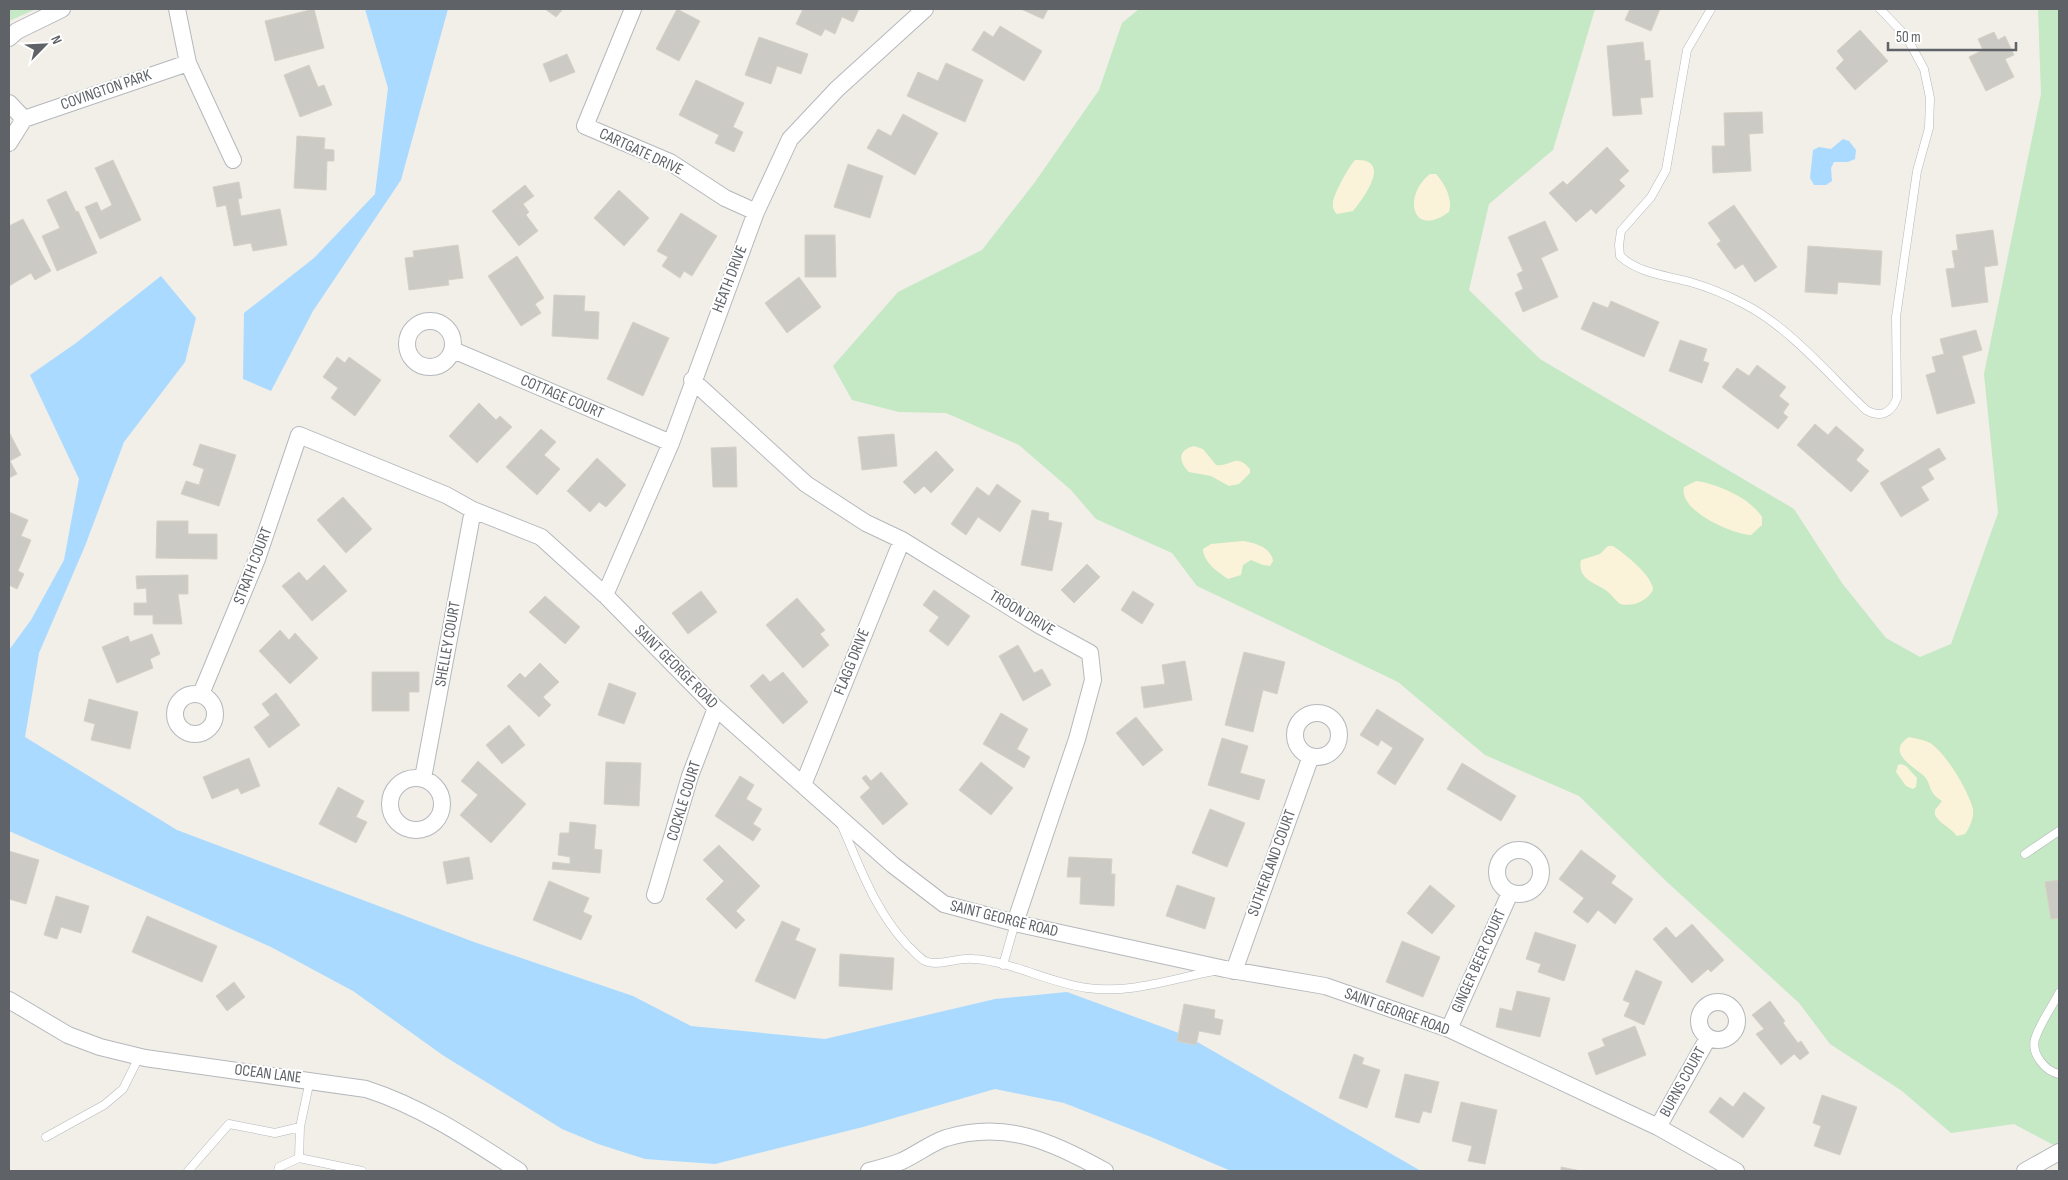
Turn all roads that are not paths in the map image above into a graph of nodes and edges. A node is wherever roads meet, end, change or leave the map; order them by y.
1 (62, 9) edge
2 (177, 9) edge
3 (633, 9) edge
4 (925, 9) edge
5 (1711, 9) edge
6 (1880, 9) edge
7 (9, 38) edge
8 (188, 63) junction
9 (9, 103) edge
10 (24, 119) junction
11 (9, 143) edge
12 (233, 160) dead end
13 (756, 212) junction
14 (453, 350) dead end
15 (692, 380) junction
16 (299, 435) joint
17 (671, 443) junction
18 (473, 510) junction
19 (902, 540) junction
20 (605, 596) junction
21 (201, 694) dead end
22 (716, 708) junction
23 (1311, 756) dead end
24 (424, 778) dead end
25 (803, 785) junction
26 (837, 815) junction
27 (2059, 830) edge
28 (2025, 854) dead end
29 (1510, 893) dead end
30 (655, 895) dead end
31 (1015, 923) junction
32 (1003, 965) junction
33 (1229, 970) junction
34 (2059, 993) edge
35 (9, 1000) edge
36 (1449, 1030) junction
37 (1708, 1038) dead end
38 (139, 1056) junction
39 (2059, 1074) edge
40 (310, 1080) junction
41 (1658, 1126) junction
42 (300, 1127) junction
43 (46, 1136) dead end
44 (2059, 1152) edge
45 (299, 1158) junction
46 (188, 1171) edge
47 (278, 1171) edge
48 (362, 1171) edge
49 (519, 1171) edge
50 (870, 1171) edge
51 (1105, 1171) edge
52 (1736, 1171) edge
53 (2024, 1171) edge

1 - 7 street
2 - 8 street
3 - 13 street, CARTGATE DRIVE
4 - 13 street, HEATH DRIVE
5 - 6 lane
8 - 10 street, COVINGTON PARK
8 - 12 street
9 - 10 street
10 - 11 street
13 - 15 street, HEATH DRIVE
14 - 17 street, COTTAGE COURT
15 - 17 street, HEATH DRIVE
15 - 19 street, TROON DRIVE
16 - 18 street, SAINT GEORGE ROAD
16 - 21 street, STRATH COURT
17 - 20 street, HEATH DRIVE
18 - 20 street, SAINT GEORGE ROAD
18 - 24 street, SHELLEY COURT
19 - 25 street, FLAGG DRIVE
19 - 31 street, TROON DRIVE
20 - 22 street, SAINT GEORGE ROAD
22 - 25 street, SAINT GEORGE ROAD
22 - 30 street, COCKLE COURT
23 - 33 street, SUTHERLAND COURT
25 - 26 street, SAINT GEORGE ROAD
26 - 31 street, SAINT GEORGE ROAD
26 - 32 lane
27 - 28 lane
29 - 36 street, GINGER BEER COURT
31 - 32 lane, TROON DRIVE
31 - 33 street, SAINT GEORGE ROAD
32 - 33 lane
33 - 36 street, SAINT GEORGE ROAD
34 - 39 lane
35 - 38 street, OCEAN LANE
36 - 41 street, SAINT GEORGE ROAD
37 - 41 street, BURNS COURT
38 - 40 street, OCEAN LANE
38 - 43 lane
40 - 42 lane
40 - 49 street, OCEAN LANE
41 - 52 street, SAINT GEORGE ROAD
42 - 45 lane
42 - 46 lane
44 - 53 street
45 - 47 lane
45 - 48 lane
50 - 51 street

